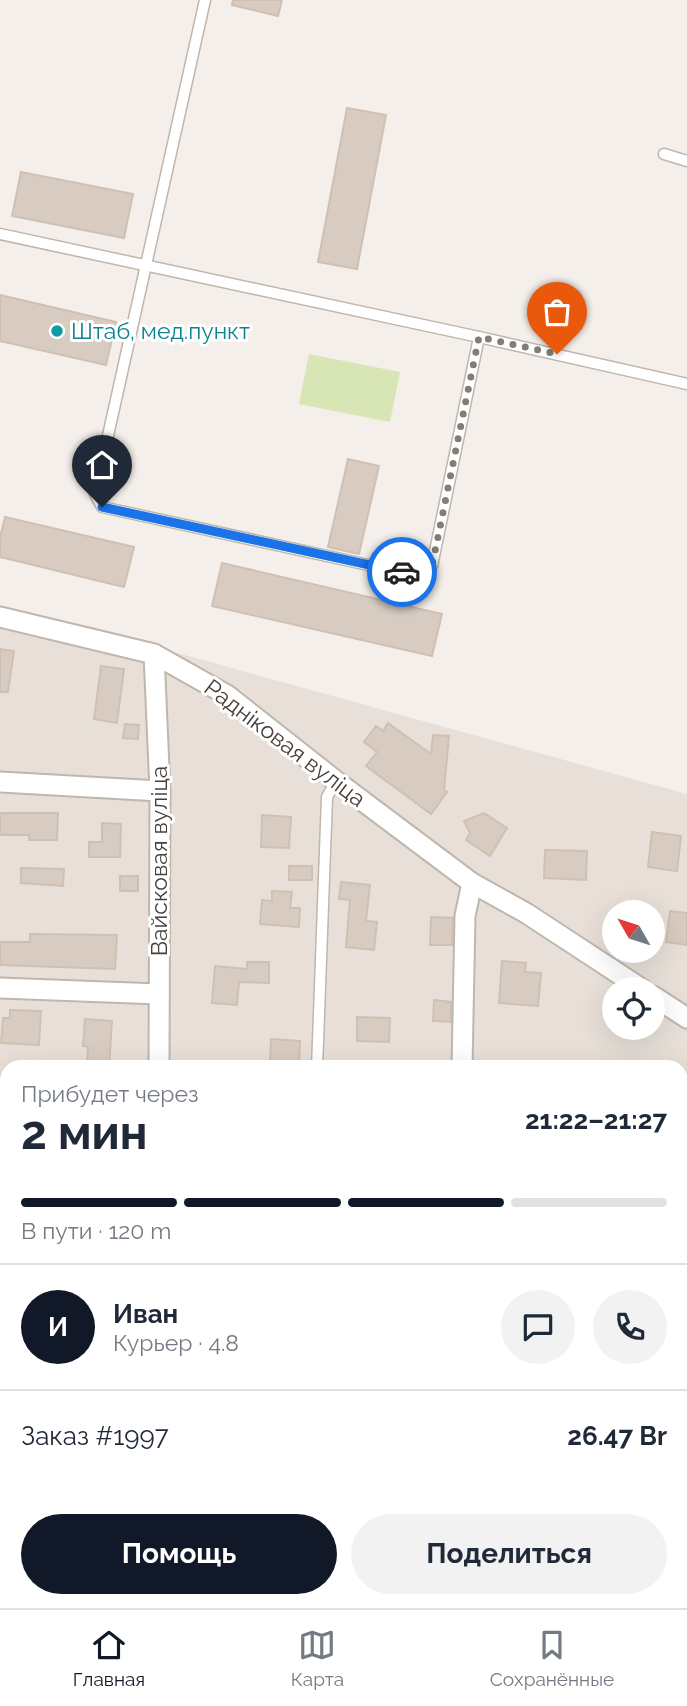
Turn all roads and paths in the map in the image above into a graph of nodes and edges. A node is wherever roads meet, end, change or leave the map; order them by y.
1 (205, 0) edge
2 (664, 154) dead end
3 (687, 161) edge
4 (0, 234) edge
5 (144, 265) junction
6 (479, 337) junction
7 (687, 384) edge
8 (0, 617) edge
9 (154, 654) junction
10 (336, 781) junction
11 (0, 782) edge
12 (160, 791) junction
13 (472, 883) junction
14 (624, 977) edge
15 (0, 988) edge
16 (159, 994) junction
17 (665, 1004) edge
18 (687, 1018) edge
19 (159, 1060) edge
20 (317, 1060) edge
21 (462, 1060) edge

1 - 5 lane
2 - 3 lane
4 - 5 lane
5 - 6 lane
5 - 6 lane
6 - 7 lane
8 - 9 street, Радніковая вуліца
9 - 10 street, Радніковая вуліца
9 - 12 street, Вайсковая вуліца
10 - 13 street, Радніковая вуліца
10 - 20 lane
11 - 12 street
12 - 16 street, Вайсковая вуліца
13 - 14 street, Радніковая вуліца
13 - 21 street
15 - 16 street
16 - 19 street, Вайсковая вуліца
17 - 18 street

